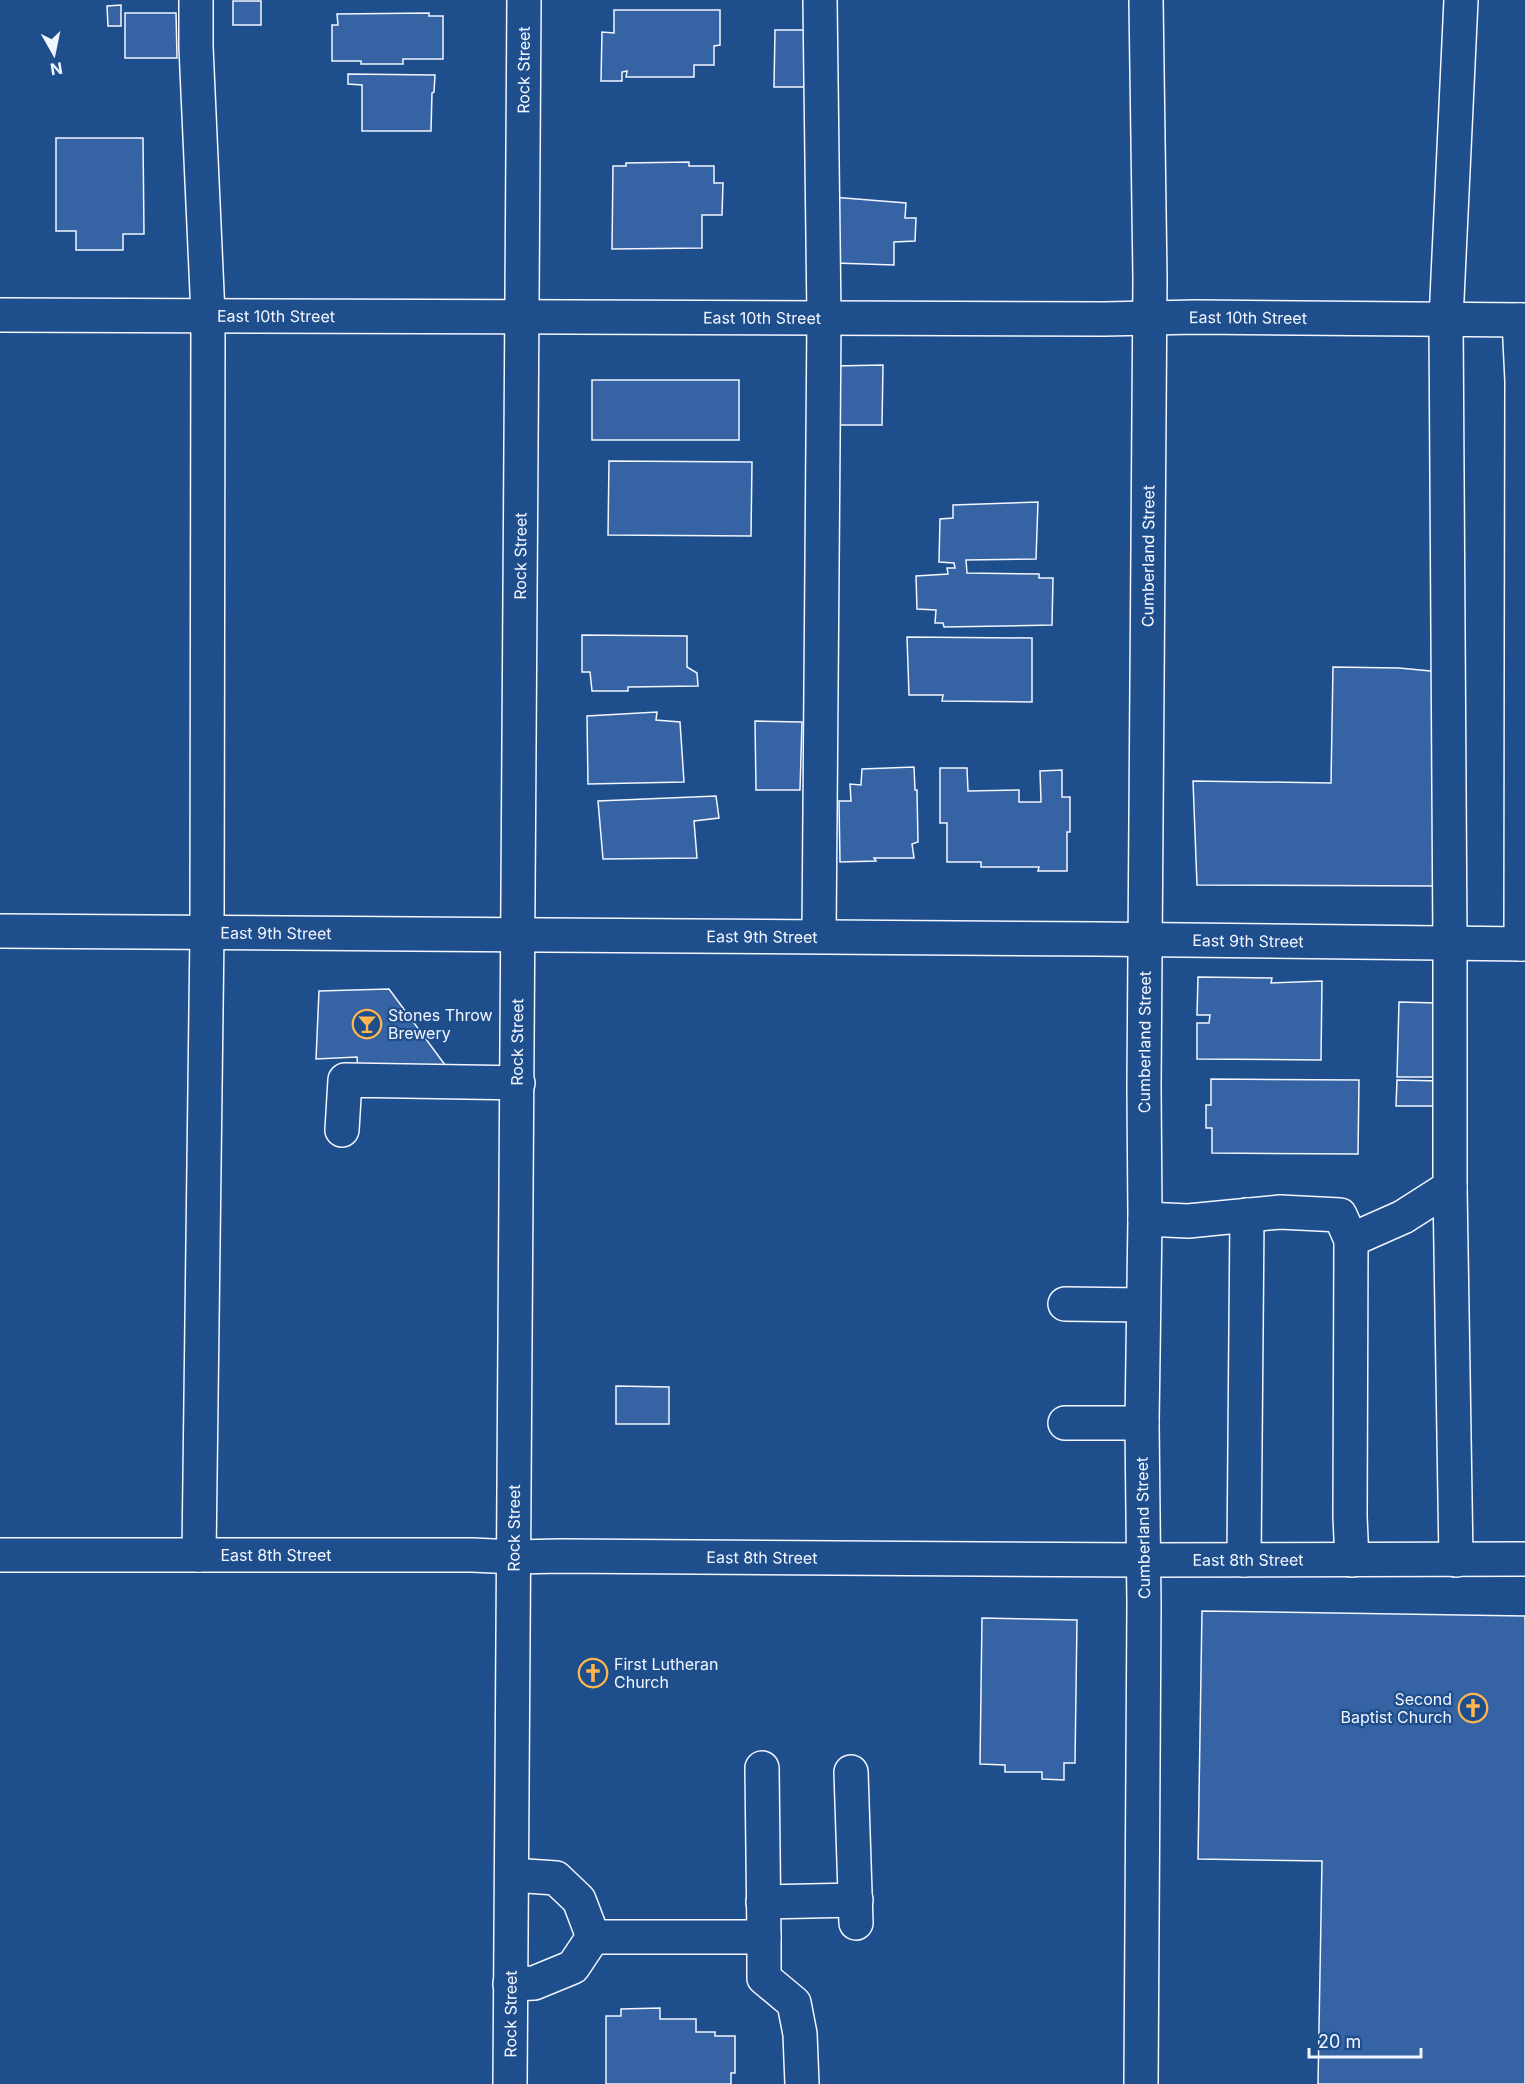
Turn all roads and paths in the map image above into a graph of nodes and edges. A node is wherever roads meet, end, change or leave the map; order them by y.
1 (196, 0) edge
2 (524, 0) edge
3 (820, 0) edge
4 (1146, 0) edge
5 (1461, 0) edge
6 (0, 315) edge
7 (208, 315) junction
8 (523, 318) junction
9 (824, 318) junction
10 (1150, 319) junction
11 (1446, 320) junction
12 (1522, 320) edge
13 (0, 931) edge
14 (207, 932) junction
15 (517, 934) junction
16 (819, 936) junction
17 (1146, 940) junction
18 (1450, 943) junction
19 (1523, 944) edge
20 (518, 1083) junction
21 (342, 1130) dead end
22 (1450, 1187) junction
23 (1247, 1215) junction
24 (1145, 1219) junction
25 (1351, 1240) junction
26 (1065, 1304) dead end
27 (1143, 1305) junction
28 (1065, 1423) dead end
29 (1142, 1423) junction
30 (199, 1555) junction
31 (0, 1556) edge
32 (515, 1557) junction
33 (1525, 1559) edge
34 (1143, 1560) junction
35 (1244, 1560) junction
36 (1352, 1560) junction
37 (1456, 1560) junction
38 (762, 1768) dead end
39 (851, 1772) dead end
40 (512, 1875) junction
41 (763, 1902) junction
42 (593, 1937) junction
43 (764, 1937) junction
44 (510, 1984) junction
45 (510, 2084) edge
46 (802, 2084) edge
47 (1141, 2084) edge

1 - 7 street
2 - 8 street, Rock Street
3 - 9 street
4 - 10 street, Cumberland Street
5 - 11 street
6 - 7 street, East 10th Street
7 - 8 street, East 10th Street
7 - 14 street
8 - 9 street, East 10th Street
8 - 15 street, Rock Street
9 - 10 street, East 10th Street
9 - 16 street
10 - 11 street, East 10th Street
10 - 17 street, Cumberland Street
11 - 12 street, East 10th Street
11 - 18 street
12 - 19 street
13 - 14 street, East 9th Street
14 - 15 street, East 9th Street
14 - 30 street
15 - 16 street, East 9th Street
15 - 20 street, Rock Street
16 - 17 street, East 9th Street
17 - 18 street, East 9th Street
17 - 24 street, Cumberland Street
18 - 19 street, East 9th Street
18 - 22 street
20 - 21 street
20 - 32 street, Rock Street
22 - 25 street
22 - 37 street
23 - 24 street
23 - 25 street
23 - 35 street
24 - 27 street, Cumberland Street
25 - 36 street
26 - 27 street
27 - 29 street, Cumberland Street
28 - 29 street
29 - 34 street, Cumberland Street
30 - 31 street, East 8th Street
30 - 32 street, East 8th Street
32 - 34 street, East 8th Street
32 - 40 street, Rock Street
33 - 37 street, East 8th Street
34 - 35 street, East 8th Street
34 - 47 street, Cumberland Street
35 - 36 street, East 8th Street
36 - 37 street, East 8th Street
38 - 41 street
39 - 41 street
40 - 42 street
40 - 44 street, Rock Street
41 - 43 street
42 - 43 street
42 - 44 street
43 - 46 street
44 - 45 street, Rock Street

